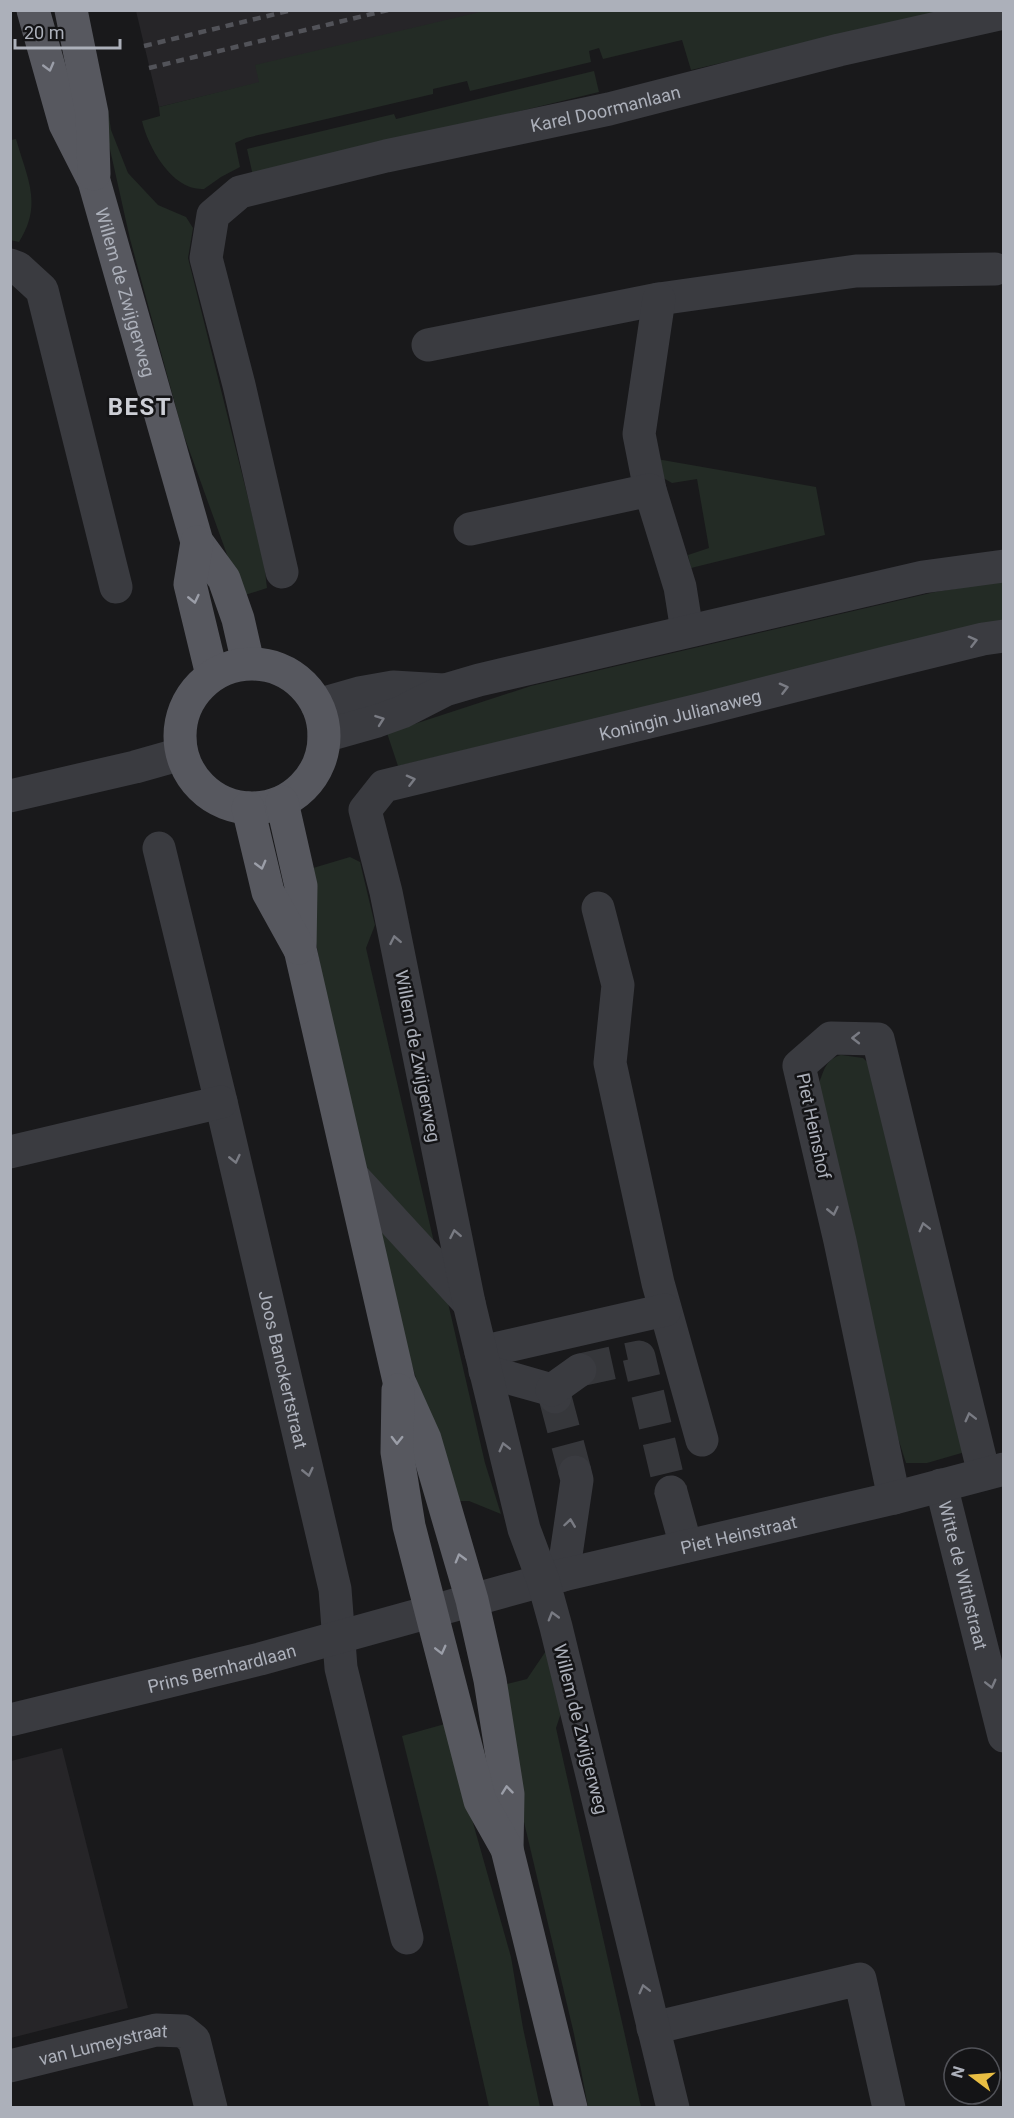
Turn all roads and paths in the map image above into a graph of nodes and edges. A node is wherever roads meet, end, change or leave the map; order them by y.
1 (33, 10) edge
2 (70, 10) edge
3 (1004, 13) edge
4 (94, 181) junction
5 (14, 266) edge
6 (995, 269) dead end
7 (659, 299) junction
8 (428, 345) dead end
9 (650, 490) junction
10 (470, 529) dead end
11 (197, 542) junction
12 (1004, 566) edge
13 (282, 572) dead end
14 (116, 587) dead end
15 (687, 632) junction
16 (1004, 636) edge
17 (248, 663) junction
18 (212, 675) junction
19 (445, 690) junction
20 (317, 705) junction
21 (324, 736) junction
22 (181, 754) junction
23 (10, 796) edge
24 (282, 802) junction
25 (248, 808) junction
26 (365, 810) joint
27 (159, 848) dead end
28 (598, 908) dead end
29 (300, 949) junction
30 (221, 1102) junction
31 (10, 1152) edge
32 (353, 1177) junction
33 (469, 1303) junction
34 (665, 1310) junction
35 (483, 1361) junction
36 (580, 1370) tunnel mouth
37 (399, 1381) junction
38 (702, 1440) dead end
39 (994, 1471) edge
40 (575, 1472) tunnel mouth
41 (941, 1485) junction
42 (671, 1492) tunnel mouth
43 (894, 1498) junction
44 (686, 1546) junction
45 (553, 1578) junction
46 (472, 1600) junction
47 (432, 1611) junction
48 (338, 1637) junction
49 (10, 1720) edge
50 (1004, 1736) edge
51 (507, 1849) junction
52 (407, 1938) dead end
53 (653, 2028) junction
54 (10, 2066) edge
55 (210, 2108) edge
56 (571, 2108) edge
57 (673, 2108) edge
58 (889, 2108) edge

1 -> 4 main road, Willem de Zwijgerweg
2 - 4 main road, Willem de Zwijgerweg
3 - 13 street, Karel Doormanlaan
4 - 11 main road, Willem de Zwijgerweg
5 - 14 street
6 - 7 street
7 - 8 street
7 - 9 street
9 - 10 street
9 - 15 street
11 - 17 main road, Willem de Zwijgerweg
11 -> 18 main road, Willem de Zwijgerweg
12 - 15 street
15 - 19 street
26 -> 16 street, Koningin Julianaweg
17 - 18 main road
17 - 20 main road
18 - 22 main road
19 - 20 street
21 -> 19 street
20 - 21 main road
21 - 24 main road
22 - 23 street
22 - 25 main road
24 - 25 main road
24 - 29 main road, Willem de Zwijgerweg
25 -> 29 main road, Willem de Zwijgerweg
33 -> 26 street, Willem de Zwijgerweg
27 - 30 street, Joos Banckertstraat
28 - 34 street
29 - 32 main road, Willem de Zwijgerweg
30 - 31 street
30 -> 48 street, Joos Banckertstraat
32 - 33 street, Willem de Zwijgerweg
32 - 37 main road, Willem de Zwijgerweg
33 - 35 street, Willem de Zwijgerweg
34 - 35 street
34 - 38 street
35 - 36 street
45 -> 35 street, Willem de Zwijgerweg
46 -> 37 main road, Willem de Zwijgerweg
37 -> 47 main road, Willem de Zwijgerweg
39 - 41 street, Piet Heinstraat
39 -> 43 street, Piet Heinshof
45 -> 40 street
41 - 43 street, Piet Heinstraat
41 -> 50 street, Witte de Withstraat
42 - 44 street
43 - 44 street, Piet Heinstraat
44 - 45 street, Piet Heinstraat
45 - 46 street, Piet Heinstraat
53 -> 45 street, Willem de Zwijgerweg
46 - 47 street, Piet Heinstraat
51 -> 46 main road, Willem de Zwijgerweg
47 - 48 street, Prins Bernhardlaan
47 -> 51 main road, Willem de Zwijgerweg
48 - 49 street, Prins Bernhardlaan
48 - 52 street
51 - 56 main road, Willem de Zwijgerweg
53 - 57 street, Willem de Zwijgerweg
53 - 58 street
54 - 55 street, van Lumeystraat

